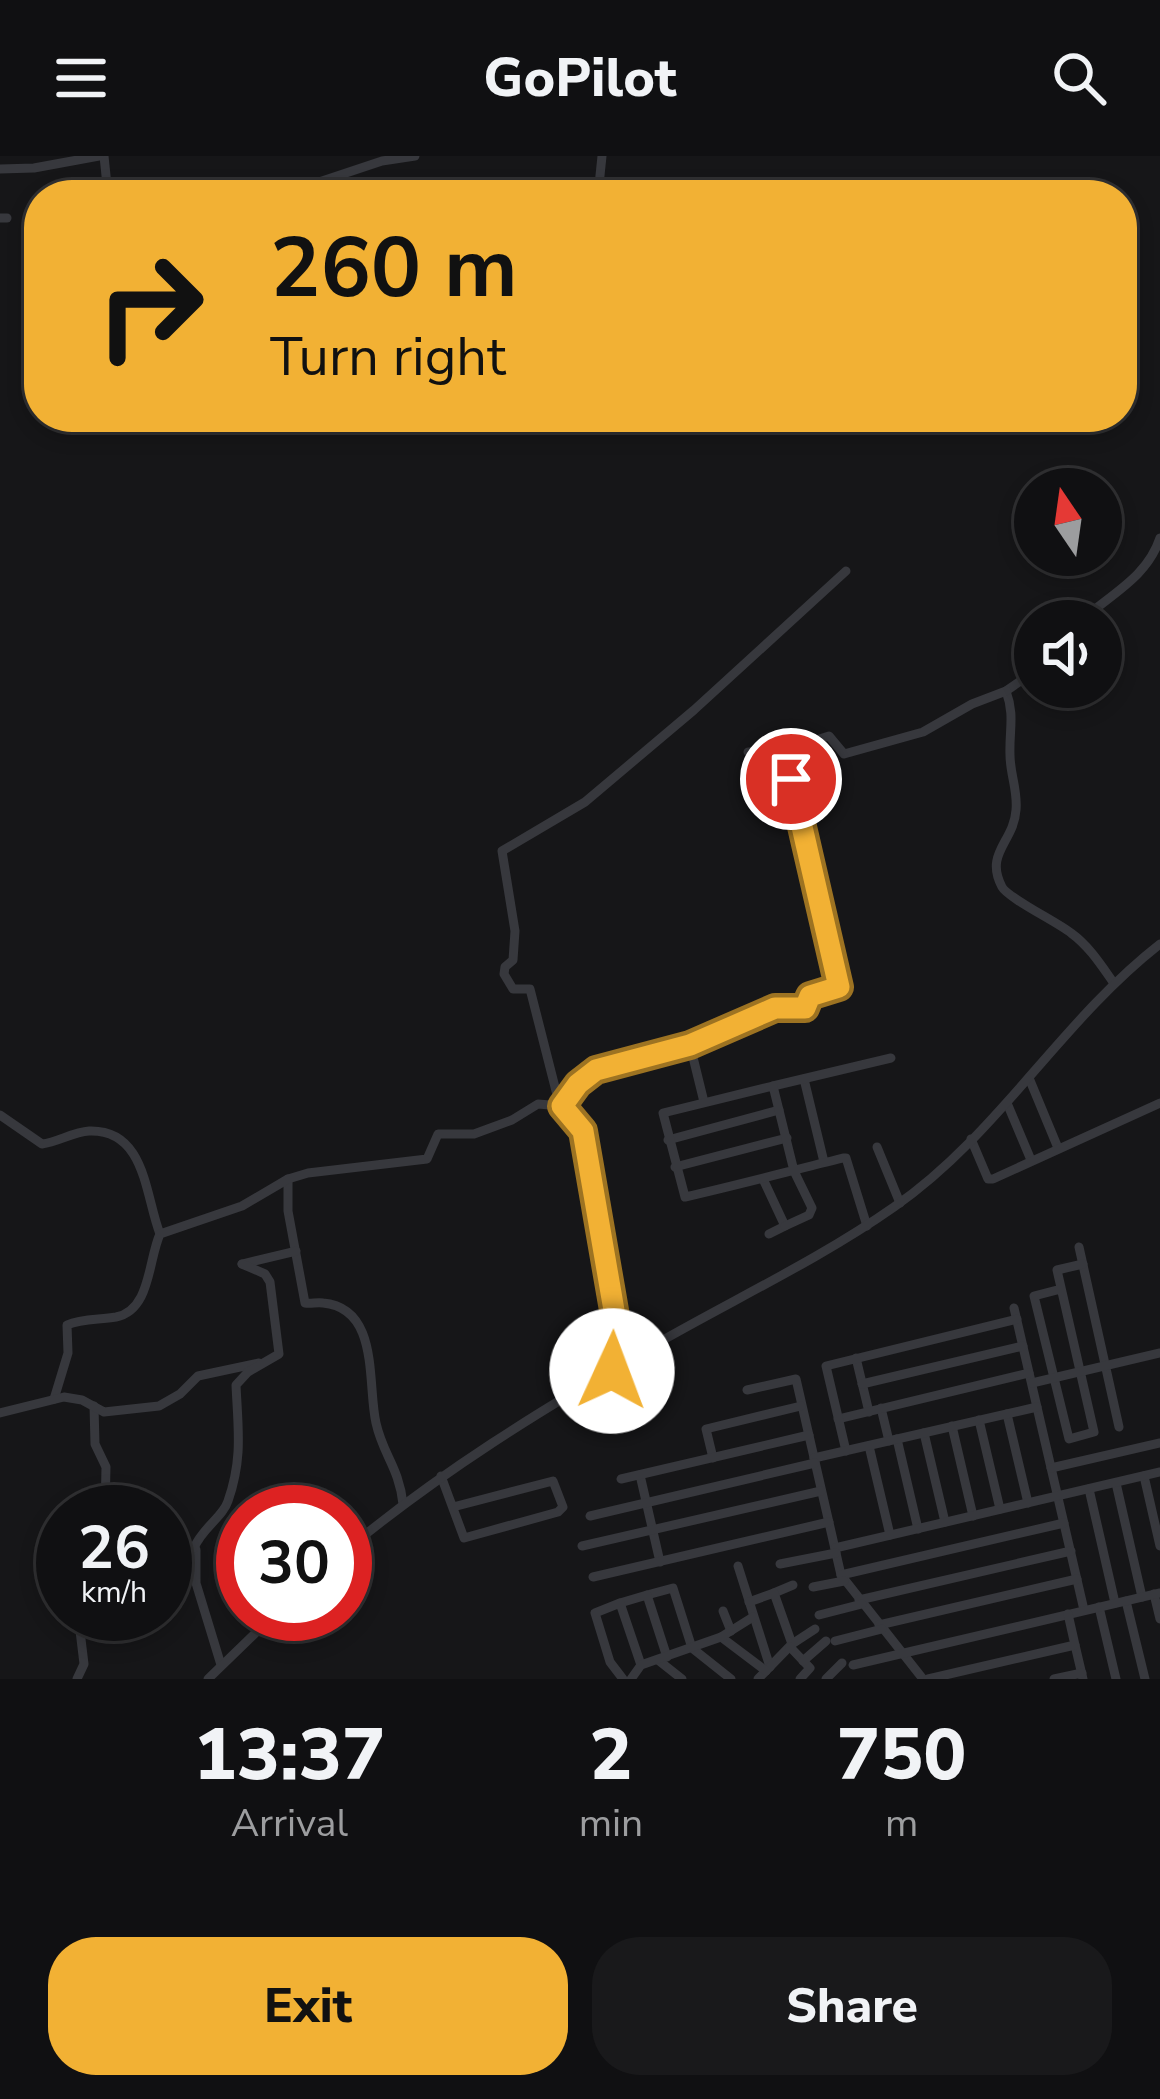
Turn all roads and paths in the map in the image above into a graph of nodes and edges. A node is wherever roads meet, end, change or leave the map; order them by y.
1 (101, 156) edge
2 (416, 156) edge
3 (0, 169) edge
4 (325, 180) edge
5 (1160, 538) edge
6 (846, 571) dead end
7 (1109, 600) edge
8 (1014, 685) edge
9 (1006, 691) junction
10 (784, 750) junction
11 (748, 752) dead end
12 (1160, 944) edge
13 (1113, 982) junction
14 (690, 1045) junction
15 (891, 1058) dead end
16 (1029, 1078) junction
17 (804, 1079) junction
18 (773, 1086) junction
19 (704, 1102) junction
20 (1007, 1102) junction
21 (1160, 1103) edge
22 (562, 1106) junction
23 (779, 1110) junction
24 (0, 1115) edge
25 (787, 1138) junction
26 (971, 1139) junction
27 (668, 1140) junction
28 (878, 1148) dead end
29 (1058, 1148) junction
30 (1031, 1160) junction
31 (824, 1162) junction
32 (675, 1167) junction
33 (794, 1171) junction
34 (288, 1179) junction
35 (763, 1179) junction
36 (900, 1203) junction
37 (785, 1226) junction
38 (867, 1226) junction
39 (160, 1234) junction
40 (769, 1234) dead end
41 (1079, 1247) dead end
42 (296, 1251) junction
43 (1083, 1264) junction
44 (1061, 1289) junction
45 (1023, 1346) junction
46 (1160, 1353) edge
47 (856, 1358) junction
48 (275, 1359) junction
49 (1106, 1366) junction
50 (612, 1371) junction
51 (1080, 1372) junction
52 (1030, 1378) junction
53 (1054, 1378) junction
54 (862, 1384) junction
55 (748, 1390) dead end
56 (54, 1399) junction
57 (94, 1406) junction
58 (802, 1406) junction
59 (1037, 1407) junction
60 (881, 1408) junction
61 (868, 1412) junction
62 (0, 1413) edge
63 (1007, 1414) junction
64 (838, 1419) junction
65 (979, 1420) junction
66 (952, 1426) junction
67 (1119, 1427) dead end
68 (924, 1433) junction
69 (808, 1436) junction
70 (893, 1440) junction
71 (1160, 1443) edge
72 (869, 1446) junction
73 (845, 1451) junction
74 (712, 1458) junction
75 (814, 1461) junction
76 (1052, 1468) junction
77 (1160, 1472) edge
78 (640, 1474) junction
79 (441, 1476) junction
80 (1144, 1476) junction
81 (621, 1479) dead end
82 (1116, 1483) junction
83 (106, 1485) edge
84 (1089, 1489) junction
85 (821, 1491) junction
86 (1058, 1496) junction
87 (646, 1503) junction
88 (1028, 1503) junction
89 (404, 1504) junction
90 (453, 1507) junction
91 (1000, 1510) junction
92 (590, 1516) dead end
93 (973, 1516) junction
94 (829, 1522) junction
95 (945, 1522) junction
96 (1064, 1523) junction
97 (918, 1528) junction
98 (372, 1529) edge
99 (652, 1530) junction
100 (890, 1535) junction
101 (582, 1546) dead end
102 (1160, 1546) edge
103 (194, 1548) joint
104 (1071, 1550) junction
105 (835, 1551) junction
106 (660, 1562) junction
107 (780, 1564) dead end
108 (738, 1566) dead end
109 (593, 1577) dead end
110 (842, 1578) junction
111 (1077, 1579) junction
112 (793, 1586) dead end
113 (813, 1587) dead end
114 (774, 1593) junction
115 (646, 1595) junction
116 (1152, 1595) edge
117 (749, 1602) junction
118 (861, 1602) junction
119 (1121, 1602) junction
120 (620, 1603) junction
121 (1099, 1607) junction
122 (1084, 1610) junction
123 (723, 1611) dead end
124 (1068, 1614) junction
125 (819, 1615) dead end
126 (753, 1617) junction
127 (1160, 1619) edge
128 (880, 1627) junction
129 (815, 1629) dead end
130 (726, 1634) junction
131 (81, 1641) edge
132 (246, 1641) edge
133 (791, 1645) junction
134 (1076, 1645) junction
135 (692, 1648) junction
136 (902, 1653) junction
137 (662, 1658) junction
138 (807, 1664) junction
139 (221, 1665) junction
140 (641, 1665) junction
141 (765, 1672) edge
142 (1083, 1676) edge
143 (77, 1679) edge
144 (208, 1679) edge
145 (627, 1679) edge
146 (682, 1679) edge
147 (731, 1679) edge
148 (800, 1679) edge
149 (824, 1679) edge
150 (922, 1679) edge
151 (1054, 1679) edge
152 (1116, 1679) edge
153 (1144, 1679) edge

1 - 3 street
2 - 4 street
5 - 7 street
6 - 22 street
8 - 9 street
9 - 10 street
9 - 13 street
10 - 11 street
10 - 14 street
12 - 13 street
13 - 16 street
14 - 19 street
14 - 22 street
15 - 17 street
16 - 20 street
16 - 29 street
17 - 18 street
17 - 31 street
18 - 19 street
18 - 23 street
19 - 27 street
20 - 26 street
20 - 30 street
21 - 29 street
22 - 34 street
22 - 50 street
23 - 25 street
23 - 27 street
24 - 39 street
25 - 32 street
25 - 33 street
26 - 30 street
26 - 36 street
27 - 32 street
28 - 36 street
29 - 30 street
31 - 33 street
31 - 38 street
32 - 35 street
33 - 35 street
33 - 37 street
34 - 39 street
34 - 42 street
35 - 37 street
36 - 38 street
37 - 40 street
38 - 50 street
39 - 56 street
41 - 43 street
42 - 48 street
42 - 89 street
43 - 44 street
43 - 49 street
44 - 51 street
44 - 53 street
45 - 47 street
45 - 52 street
45 - 54 street
46 - 49 street
47 - 54 street
47 - 64 street
48 - 57 street
48 - 103 street
49 - 51 street
49 - 67 street
50 - 79 street
51 - 53 street
51 - 53 street
52 - 53 street
52 - 59 street
52 - 60 street
54 - 61 street
55 - 58 street
56 - 57 street
56 - 62 street
57 - 83 street
58 - 69 street
58 - 74 street
59 - 63 street
59 - 76 street
60 - 61 street
60 - 70 street
61 - 64 street
63 - 65 street
63 - 88 street
64 - 73 street
65 - 66 street
65 - 91 street
66 - 68 street
66 - 93 street
68 - 70 street
68 - 95 street
69 - 74 street
69 - 75 street
70 - 72 street
70 - 97 street
71 - 76 street
72 - 73 street
72 - 100 street
73 - 75 street
74 - 78 street
75 - 85 street
75 - 87 street
76 - 86 street
77 - 80 street
78 - 81 street
78 - 87 street
79 - 89 street
79 - 90 street
80 - 82 street
80 - 102 street
82 - 84 street
82 - 116 street
84 - 86 street
84 - 119 street
85 - 94 street
85 - 99 street
86 - 88 street
86 - 96 street
87 - 92 street
87 - 99 street
88 - 91 street
89 - 98 street
90 - 90 street
91 - 93 street
93 - 95 street
94 - 105 street
94 - 106 street
95 - 97 street
96 - 104 street
96 - 110 street
97 - 100 street
99 - 101 street
99 - 106 street
100 - 105 street
103 - 139 street
104 - 111 street
104 - 118 street
105 - 107 street
105 - 110 street
106 - 109 street
108 - 117 street
110 - 113 street
110 - 118 street
111 - 122 street
111 - 128 street
112 - 114 street
114 - 117 street
114 - 133 street
115 - 120 street
115 - 135 street
115 - 137 street
116 - 119 street
116 - 127 street
117 - 126 street
118 - 125 street
118 - 128 street
119 - 121 street
119 - 153 street
120 - 140 street
120 - 145 street
121 - 122 street
121 - 152 street
122 - 124 street
123 - 130 street
124 - 134 street
124 - 136 street
126 - 130 street
126 - 141 street
128 - 136 street
128 - 138 street
129 - 133 street
130 - 135 street
130 - 141 street
131 - 143 street
132 - 139 street
133 - 138 street
133 - 141 street
134 - 142 street
134 - 150 street
135 - 137 street
135 - 147 street
136 - 149 street
136 - 150 street
137 - 140 street
137 - 146 street
138 - 148 street
138 - 149 street
139 - 144 street
140 - 145 street
142 - 151 street

